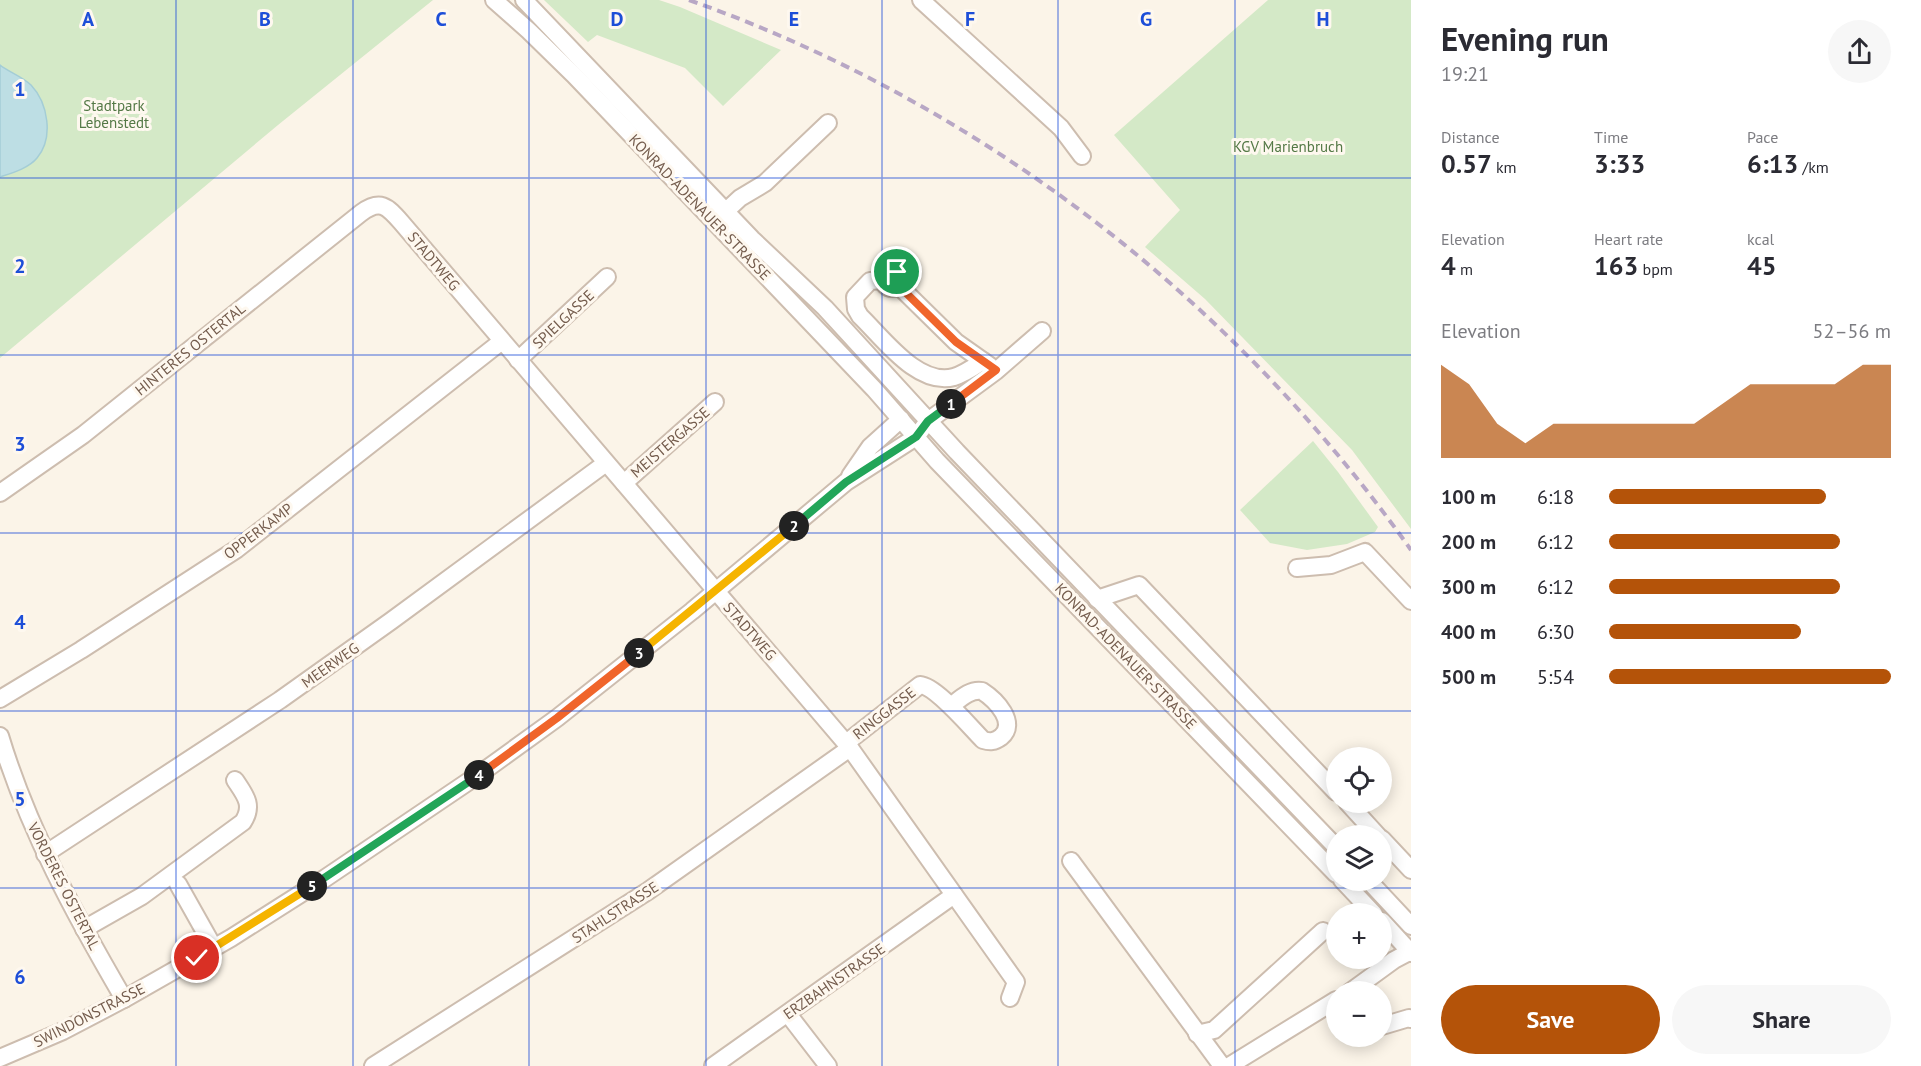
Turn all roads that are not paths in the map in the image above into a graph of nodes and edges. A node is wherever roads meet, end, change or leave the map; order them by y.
1 (494, 0) edge
2 (524, 0) edge
3 (921, 0) edge
4 (828, 123) dead end
5 (1082, 156) dead end
6 (378, 205) joint
7 (726, 211) junction
8 (607, 277) dead end
9 (1042, 331) dead end
10 (502, 341) junction
11 (518, 360) junction
12 (989, 366) junction
13 (715, 402) dead end
14 (901, 419) junction
15 (928, 421) junction
16 (916, 437) junction
17 (606, 463) junction
18 (846, 482) junction
19 (624, 483) junction
20 (0, 493) edge
21 (1297, 568) dead end
22 (715, 591) junction
23 (1097, 599) junction
24 (1411, 601) edge
25 (0, 699) edge
26 (951, 706) dead end
27 (0, 736) edge
28 (848, 745) junction
29 (235, 780) dead end
30 (1326, 781) edge
31 (1357, 813) edge
32 (1368, 825) edge
33 (1326, 837) edge
34 (1392, 850) edge
35 (45, 854) junction
36 (1071, 861) dead end
37 (1326, 864) edge
38 (1411, 870) edge
39 (178, 884) dead end
40 (1352, 891) edge
41 (1378, 891) edge
42 (954, 895) junction
43 (1364, 903) edge
44 (1411, 926) edge
45 (84, 929) junction
46 (1392, 931) edge
47 (1323, 932) dead end
48 (214, 948) junction
49 (1411, 951) edge
50 (1366, 981) edge
51 (1010, 998) dead end
52 (124, 999) junction
53 (1326, 1006) edge
54 (788, 1014) junction
55 (1411, 1019) edge
56 (1392, 1023) edge
57 (1197, 1034) junction
58 (0, 1058) edge
59 (373, 1066) edge
60 (713, 1066) edge
61 (828, 1066) edge
62 (1222, 1066) edge
63 (1229, 1066) edge

1 - 14 street, KONRAD-ADENAUER-STRASSE
2 - 7 street, KONRAD-ADENAUER-STRASSE
3 - 5 street
4 - 7 street
6 - 10 street, STADTWEG
6 - 20 street, HINTERES OSTERTAL
7 - 15 street, KONRAD-ADENAUER-STRASSE
8 - 11 street, SPIELGASSE
9 - 12 street
10 - 11 street, STADTWEG
10 - 25 street, OPPERKAMP
11 - 17 street, STADTWEG
12 - 12 street
12 - 15 street
13 - 19 street, MEISTERGASSE
14 - 15 street
14 - 16 street, KONRAD-ADENAUER-STRASSE
14 - 18 street, SWINDONSTRASSE
15 - 16 street
15 - 23 street, KONRAD-ADENAUER-STRASSE
16 - 18 street, SWINDONSTRASSE
16 - 37 street, KONRAD-ADENAUER-STRASSE
17 - 19 street, STADTWEG
17 - 35 street, MEERWEG
18 - 22 street, SWINDONSTRASSE
19 - 22 street, STADTWEG
21 - 24 street
22 - 28 street, STADTWEG
22 - 48 street, SWINDONSTRASSE
23 - 30 street
23 - 33 street, KONRAD-ADENAUER-STRASSE
26 - 28 street, RINGGASSE
27 - 35 street, VORDERES OSTERTAL
28 - 42 street, STADTWEG
28 - 59 street, STAHLSTRASSE
29 - 45 street
31 - 32 street
34 - 38 street
35 - 45 street, VORDERES OSTERTAL
36 - 57 street
39 - 48 street
40 - 43 street
41 - 44 street
42 - 51 street, STADTWEG
42 - 54 street, ERZBAHNSTRASSE
45 - 52 street, VORDERES OSTERTAL
46 - 49 street
47 - 57 street
48 - 52 street, SWINDONSTRASSE
49 - 50 street
52 - 58 street, SWINDONSTRASSE
53 - 63 street
54 - 60 street, ERZBAHNSTRASSE
54 - 61 street
55 - 56 street
57 - 62 street

